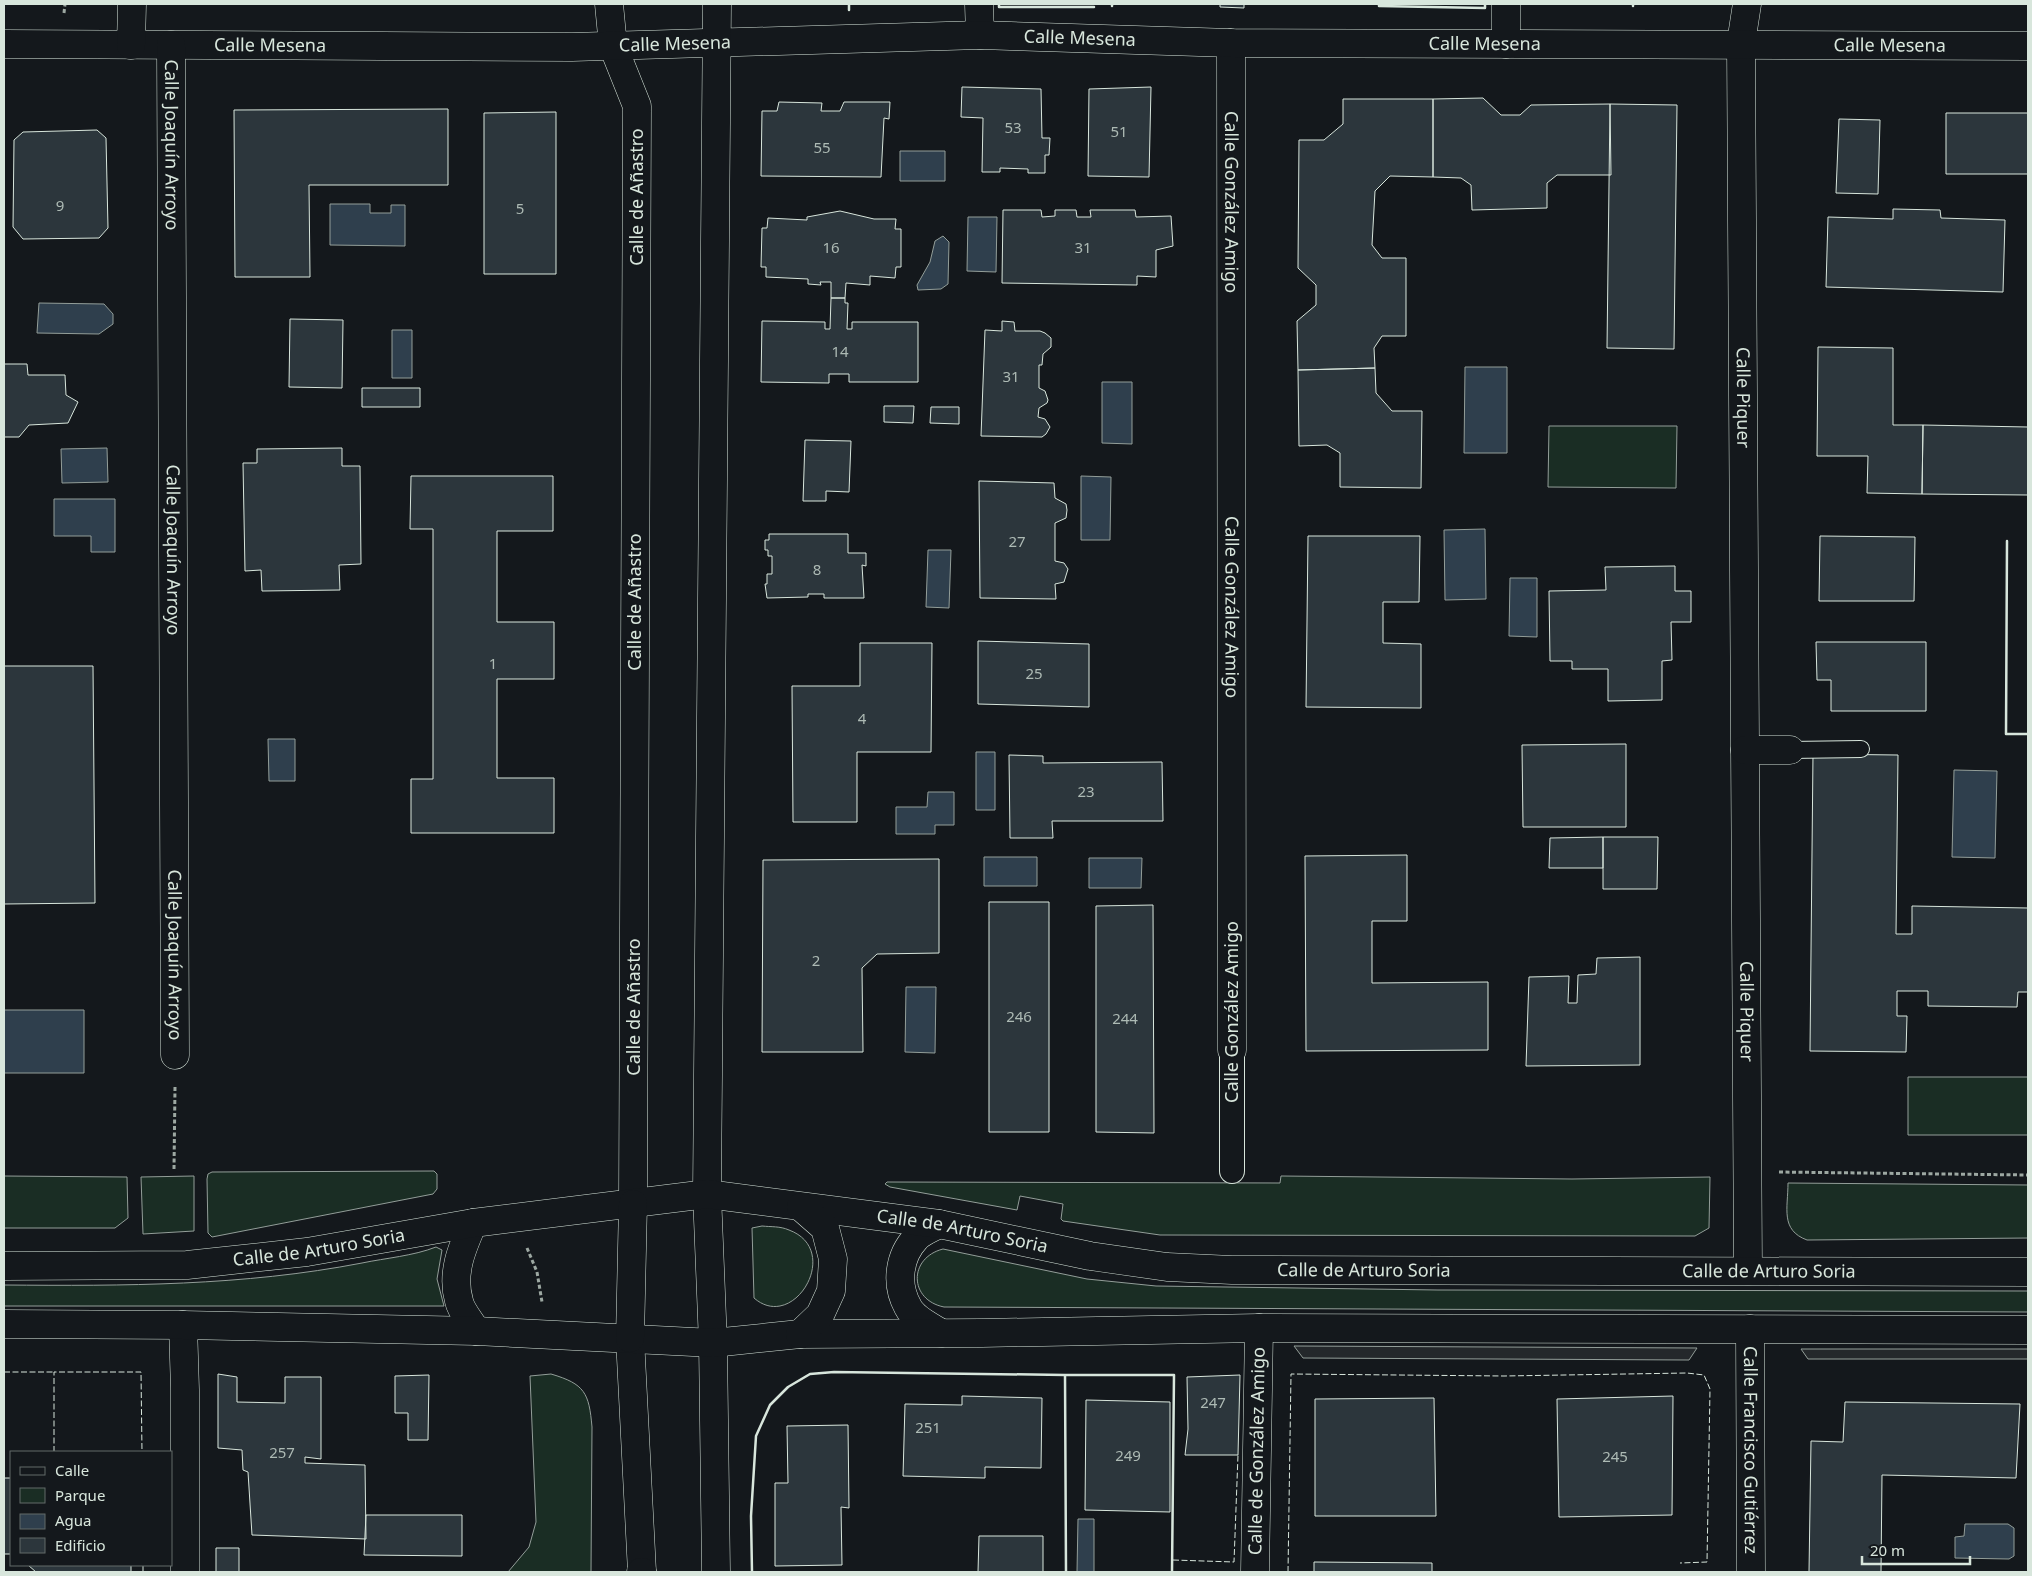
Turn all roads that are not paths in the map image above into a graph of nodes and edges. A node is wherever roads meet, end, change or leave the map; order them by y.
1 (132, 4) edge
2 (609, 4) edge
3 (717, 4) edge
4 (979, 4) edge
5 (1506, 4) edge
6 (1747, 4) edge
7 (980, 35) junction
8 (718, 43) junction
9 (1231, 43) junction
10 (4, 44) edge
11 (1506, 44) junction
12 (1741, 44) junction
13 (131, 45) junction
14 (171, 45) junction
15 (613, 46) junction
16 (2028, 46) edge
17 (1861, 749) dead end
18 (1745, 750) junction
19 (1790, 750) joint
20 (1232, 1050) joint
21 (175, 1056) road end
22 (1232, 1171) dead end
23 (707, 1194) junction
24 (633, 1204) junction
25 (801, 1207) junction
26 (473, 1223) junction
27 (939, 1224) junction
28 (4, 1266) edge
29 (1748, 1271) junction
30 (2028, 1272) edge
31 (4, 1324) edge
32 (183, 1325) junction
33 (1260, 1328) junction
34 (1750, 1329) junction
35 (2028, 1330) edge
36 (476, 1331) junction
37 (941, 1333) junction
38 (800, 1334) junction
39 (630, 1338) junction
40 (713, 1343) junction
41 (185, 1572) edge
42 (642, 1572) edge
43 (716, 1572) edge
44 (1255, 1572) edge
45 (1751, 1572) edge

1 - 13 street
2 - 15 street, Calle de Añastro
3 - 8 street
4 - 7 street
5 - 11 street
6 - 12 street, Calle Piquer
7 - 8 street, Calle Mesena
7 - 9 street, Calle Mesena
8 - 15 street, Calle Mesena
8 - 23 street
9 - 11 street, Calle Mesena
9 - 20 street, Calle González Amigo
10 - 13 street, Calle Mesena
11 - 12 street, Calle Mesena
12 - 16 street, Calle Mesena
12 - 18 street, Calle Piquer
13 - 14 street, Calle Mesena
14 - 15 street, Calle Mesena
14 - 21 street, Calle Joaquín Arroyo
15 - 24 street, Calle de Añastro
17 - 19 lane
18 - 19 street
18 - 29 street, Calle Piquer
20 - 22 street, Calle González Amigo
23 - 24 street, Calle de Arturo Soria
23 - 25 street, Calle de Arturo Soria
23 - 40 street
24 - 26 street, Calle de Arturo Soria
24 - 39 street
25 - 27 street, Calle de Arturo Soria
25 - 38 street
26 - 28 street, Calle de Arturo Soria
26 - 36 street
27 - 29 street, Calle de Arturo Soria
27 - 37 street
29 - 30 street, Calle de Arturo Soria
31 - 32 street
32 - 36 street
32 - 41 street
33 - 34 street
33 - 37 street
33 - 44 street, Calle de González Amigo
34 - 35 street
34 - 45 street, Calle Francisco Gutiérrez
36 - 39 street
37 - 38 street
38 - 40 street
39 - 40 street
39 - 42 street
40 - 43 street

